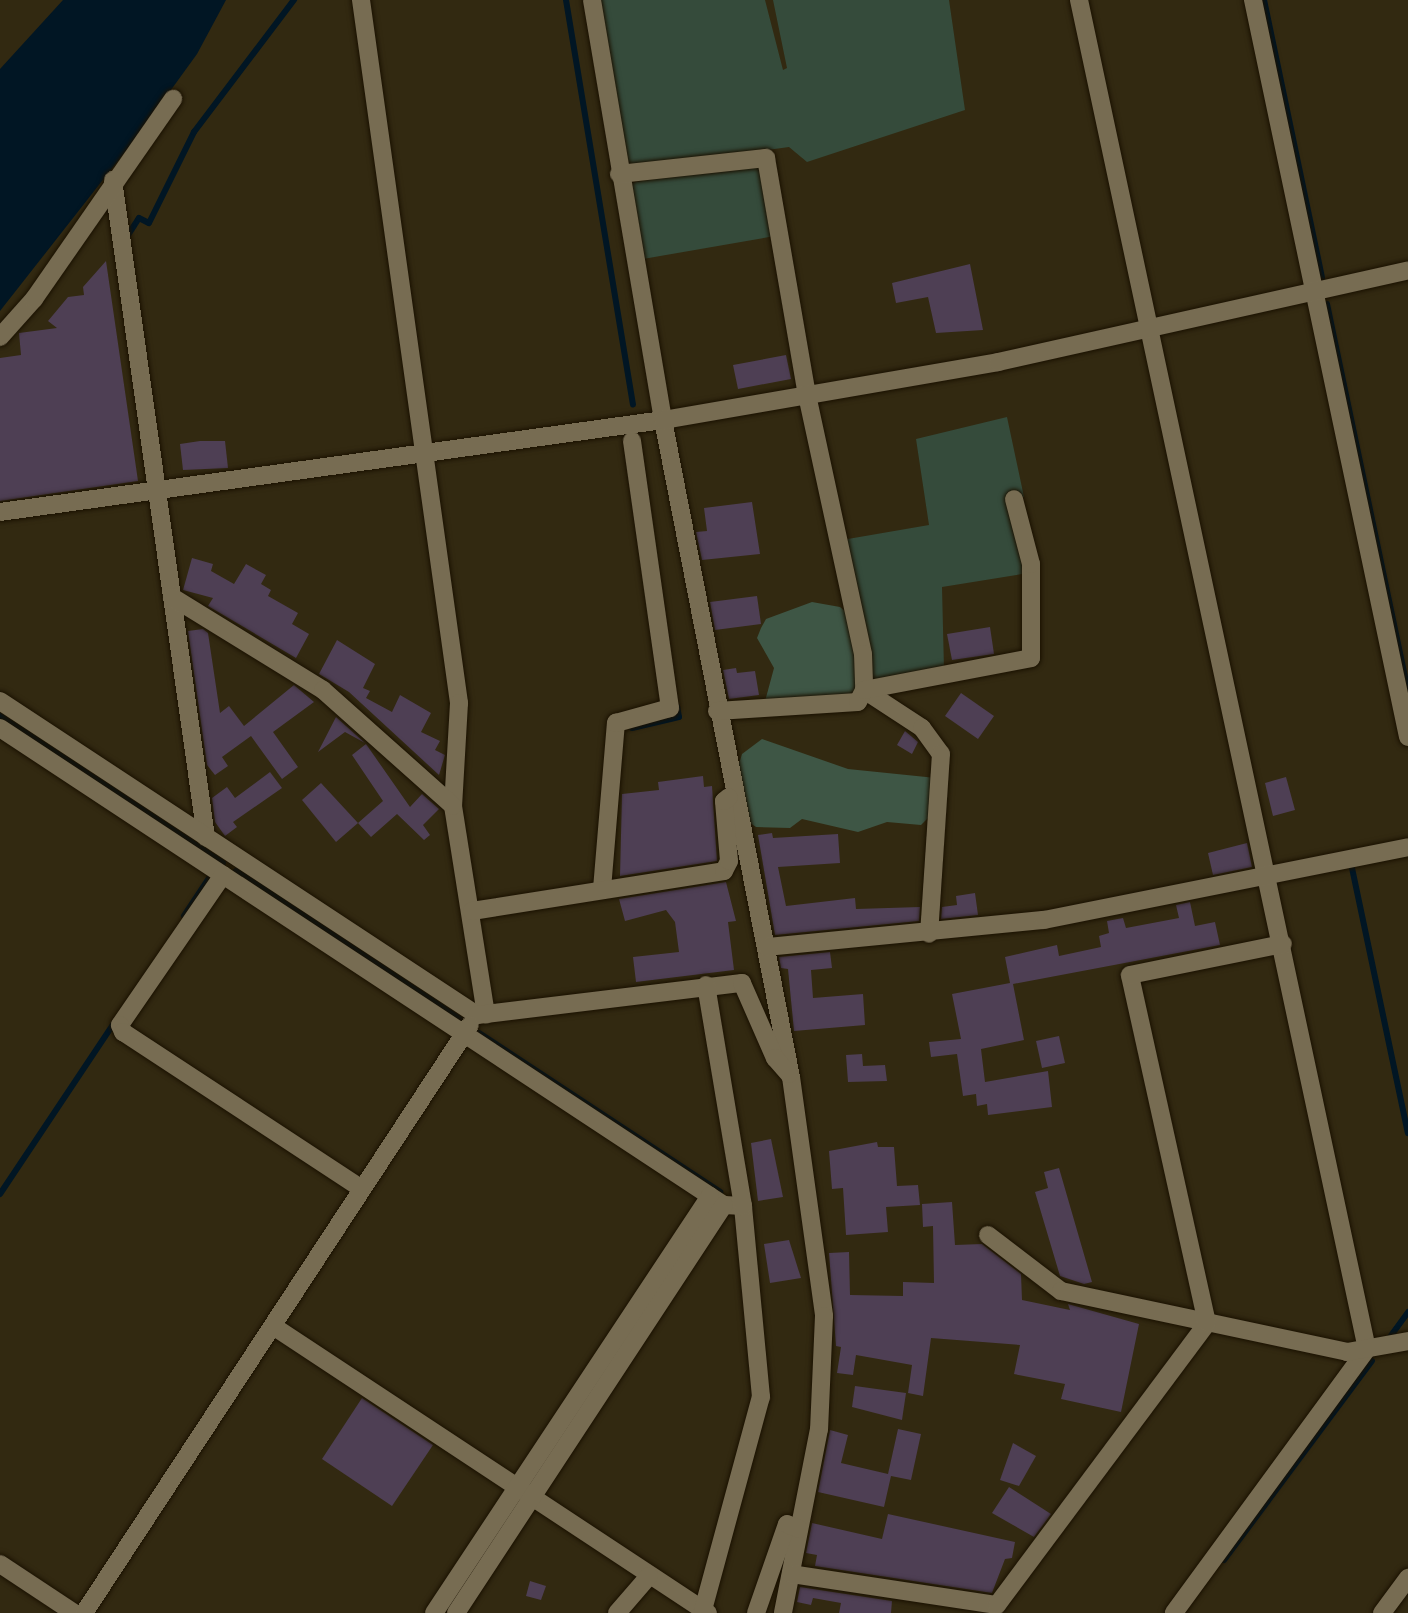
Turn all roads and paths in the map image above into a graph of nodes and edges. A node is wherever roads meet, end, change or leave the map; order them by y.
1 (361, 0) edge
2 (592, 0) edge
3 (1079, 0) edge
4 (1253, 0) edge
5 (173, 99) dead end
6 (618, 174) junction
7 (112, 180) junction
8 (1408, 270) edge
9 (1313, 291) junction
10 (1150, 327) junction
11 (0, 337) edge
12 (807, 395) junction
13 (663, 420) junction
14 (632, 441) dead end
15 (423, 454) junction
16 (156, 489) junction
17 (1014, 498) dead end
18 (0, 512) edge
19 (172, 597) junction
20 (864, 690) junction
21 (0, 701) edge
22 (717, 711) junction
23 (0, 728) edge
24 (1408, 736) edge
25 (733, 794) junction
26 (453, 806) junction
27 (206, 837) junction
28 (1408, 847) edge
29 (223, 875) junction
30 (1268, 876) junction
31 (602, 889) junction
32 (472, 911) junction
33 (929, 934) junction
34 (1283, 944) junction
35 (767, 946) junction
36 (706, 985) junction
37 (482, 1014) junction
38 (464, 1034) junction
39 (791, 1077) junction
40 (362, 1189) junction
41 (717, 1201) junction
42 (743, 1206) junction
43 (988, 1235) dead end
44 (1207, 1323) junction
45 (273, 1326) junction
46 (1408, 1341) edge
47 (1366, 1349) junction
48 (525, 1492) junction
49 (799, 1529) junction
50 (0, 1564) edge
51 (791, 1574) junction
52 (649, 1576) junction
53 (1408, 1578) edge
54 (987, 1610) edge
55 (703, 1611) edge
56 (74, 1613) edge
57 (84, 1613) edge
58 (434, 1613) edge
59 (456, 1613) edge
60 (617, 1613) edge
61 (756, 1613) edge
62 (783, 1613) edge
63 (1174, 1613) edge
64 (1382, 1613) edge

1 - 15 street
2 - 6 street
3 - 10 street
4 - 9 street
5 - 7 street
6 - 12 street
6 - 13 street
7 - 11 street
7 - 16 street
8 - 9 street
9 - 10 street
9 - 24 street
10 - 12 street
10 - 30 street
12 - 13 street
12 - 20 street
13 - 15 street
13 - 22 street
14 - 31 street
15 - 16 street
15 - 26 street
16 - 18 street
16 - 19 street
17 - 20 street
19 - 26 street
19 - 27 street
20 - 22 street
20 - 33 street
21 - 27 street
22 - 25 street
23 - 29 street
25 - 31 street
25 - 35 street
26 - 32 street
27 - 37 street
28 - 30 street
29 - 38 street
29 - 40 street
30 - 33 street
30 - 34 street
31 - 32 street
32 - 37 street
33 - 35 street
34 - 44 street
34 - 47 street
35 - 39 street
36 - 37 street
36 - 39 street
36 - 42 street
37 - 38 street
38 - 40 street
38 - 41 street
39 - 49 street
40 - 45 street
41 - 42 street
41 - 48 street
42 - 55 street
43 - 44 street
44 - 47 street
44 - 54 street
45 - 48 street
45 - 57 street
46 - 47 street
47 - 63 street
48 - 52 street
48 - 58 street
48 - 59 street
49 - 51 street
49 - 61 street
50 - 56 street
51 - 54 street
51 - 62 street
52 - 55 street
52 - 60 street
53 - 64 street

